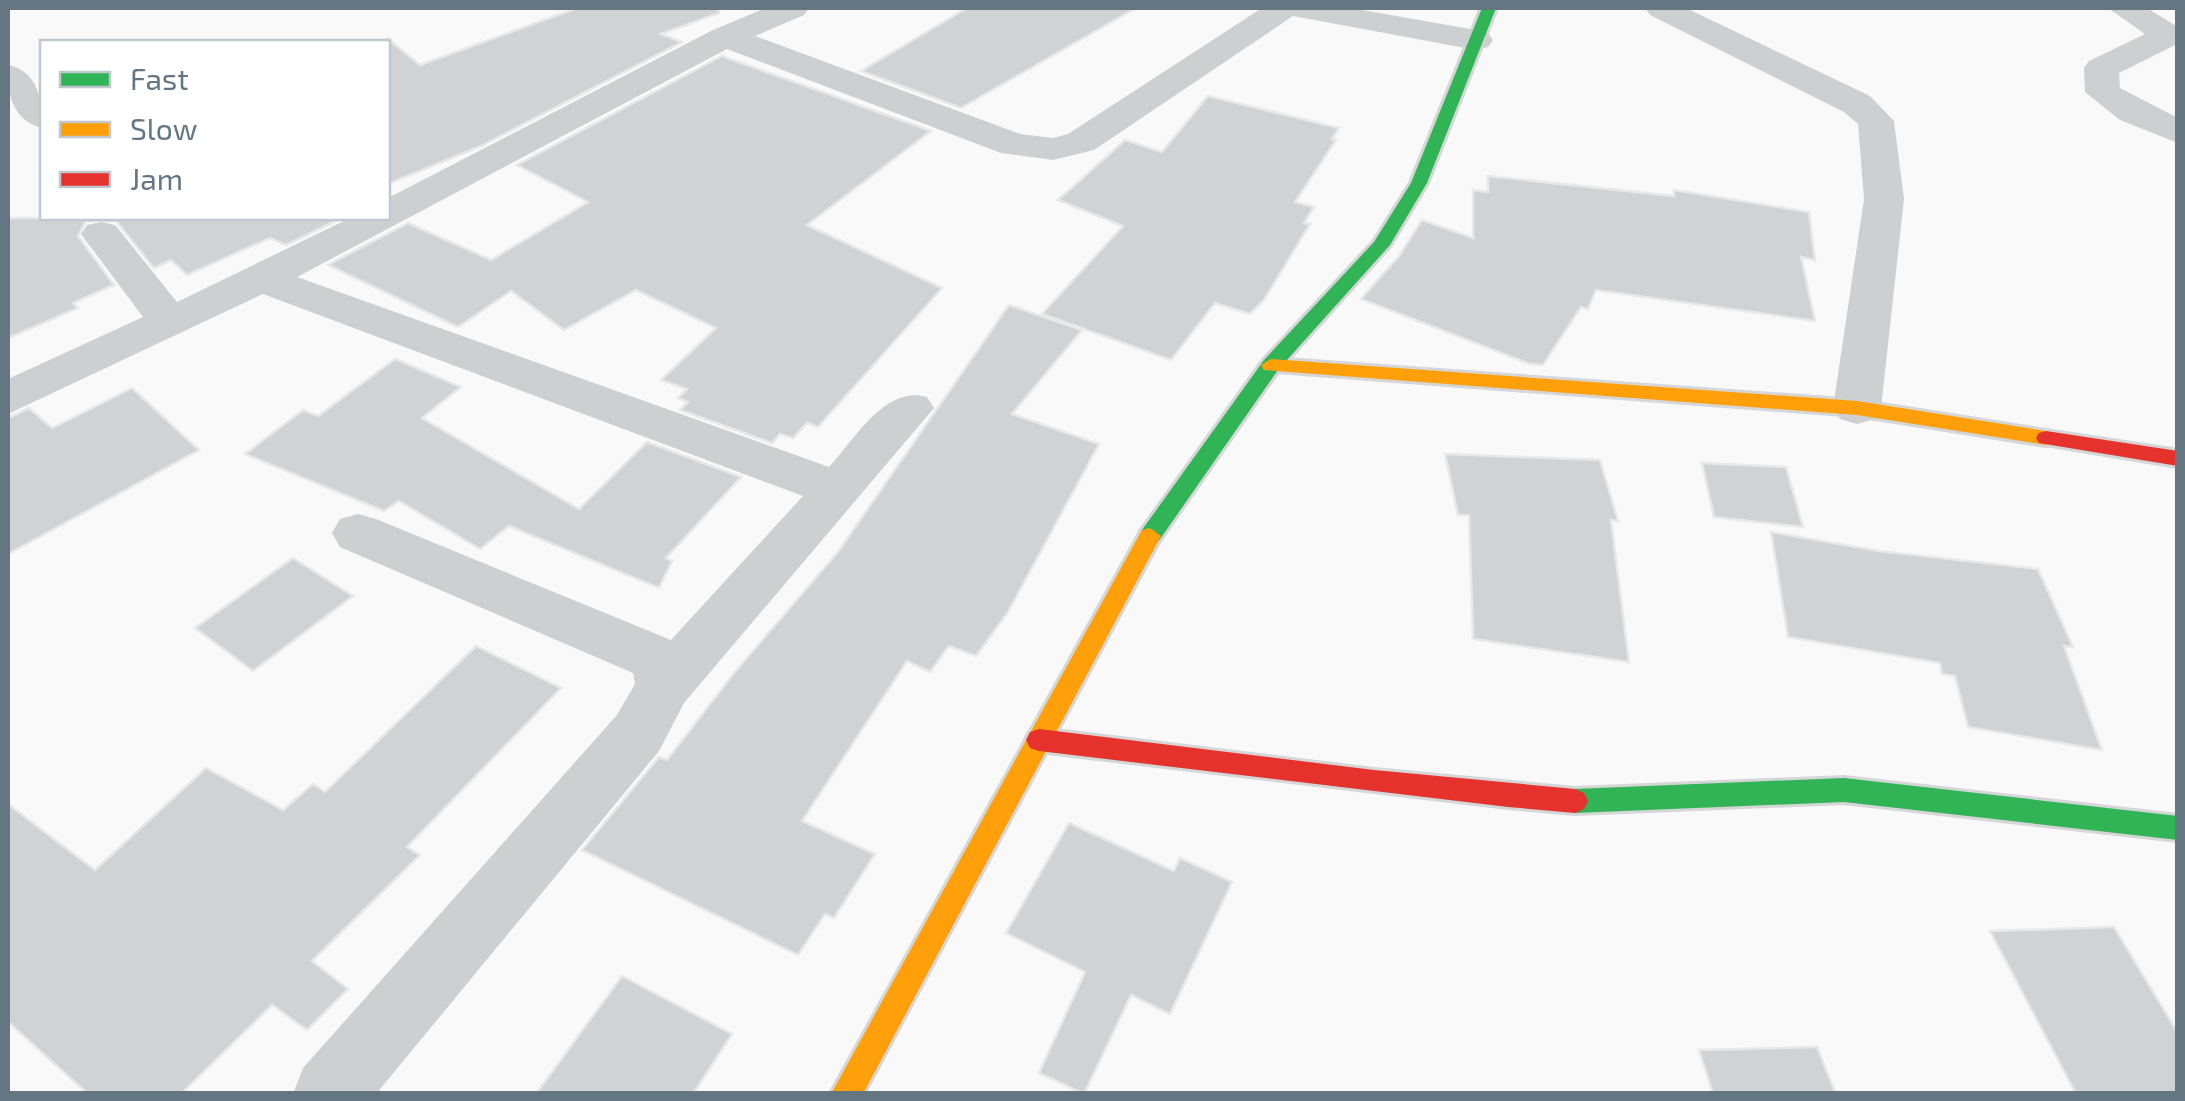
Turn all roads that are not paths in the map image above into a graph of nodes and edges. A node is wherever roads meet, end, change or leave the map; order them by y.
1 (1283, 8) edge
2 (1300, 8) edge
3 (1489, 8) edge
4 (1661, 8) edge
5 (2124, 8) edge
6 (756, 18) edge
7 (1476, 40) junction
8 (8, 75) edge
9 (40, 114) edge
10 (2178, 132) edge
11 (390, 213) edge
12 (376, 220) edge
13 (100, 234) dead end
14 (262, 280) junction
15 (168, 320) junction
16 (1270, 365) junction
17 (8, 398) edge
18 (910, 408) dead end
19 (1857, 408) junction
20 (2178, 458) edge
21 (837, 489) junction
22 (358, 533) dead end
23 (664, 686) junction
24 (1039, 740) junction
25 (2178, 828) edge
26 (329, 1094) edge
27 (846, 1094) edge

1 - 6 street
2 - 7 street
3 - 7 street
4 - 19 street
5 - 10 street
6 - 11 street
7 - 16 street
8 - 9 street
12 - 14 street
13 - 15 street
14 - 15 street
14 - 21 street
15 - 17 street
16 - 19 street
16 - 24 street
18 - 21 street
19 - 20 street
21 - 23 street
22 - 23 street
23 - 26 street
24 - 25 street
24 - 27 street

